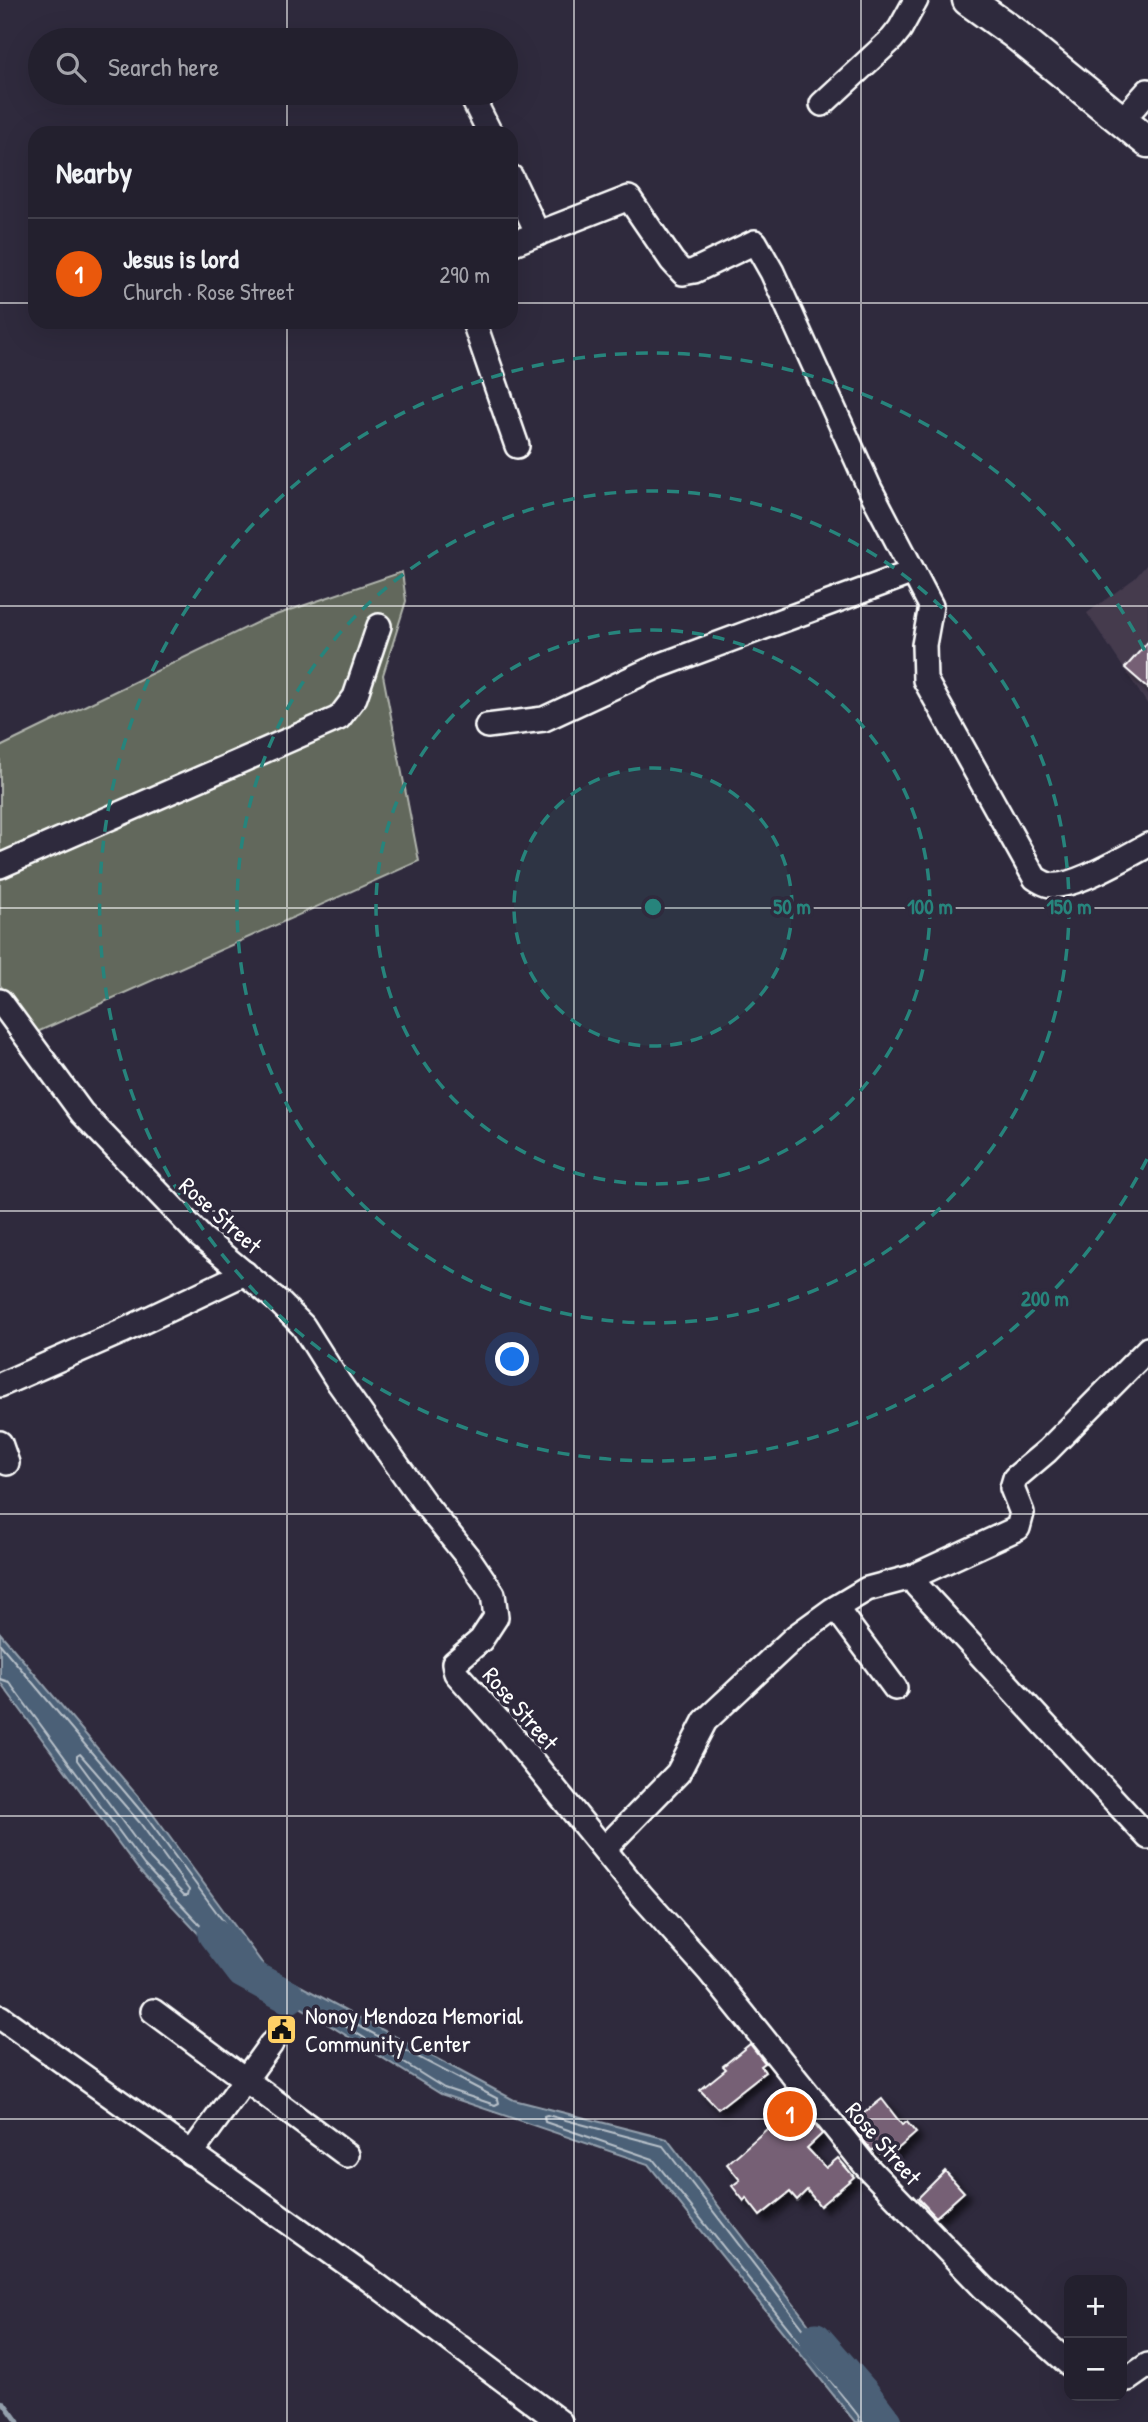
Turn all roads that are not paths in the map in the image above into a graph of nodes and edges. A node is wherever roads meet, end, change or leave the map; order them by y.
1 (916, 0) edge
2 (968, 0) edge
3 (1148, 91) edge
4 (821, 104) dead end
5 (476, 105) edge
6 (1122, 120) junction
7 (486, 126) edge
8 (1148, 142) edge
9 (518, 192) edge
10 (538, 234) junction
11 (518, 241) edge
12 (476, 329) edge
13 (517, 446) dead end
14 (913, 572) junction
15 (379, 626) dead end
16 (487, 726) dead end
17 (1148, 845) edge
18 (0, 866) edge
19 (0, 1001) edge
20 (245, 1273) junction
21 (1148, 1349) edge
22 (0, 1385) edge
23 (912, 1577) junction
24 (836, 1608) junction
25 (895, 1688) dead end
26 (1148, 1838) edge
27 (605, 1848) junction
28 (153, 2011) dead end
29 (0, 2017) edge
30 (271, 2044) dead end
31 (245, 2079) junction
32 (191, 2154) junction
33 (347, 2155) dead end
34 (1064, 2360) edge
35 (1148, 2365) edge
36 (1127, 2379) edge
37 (560, 2422) edge

1 - 4 street
2 - 6 main road
3 - 6 street
5 - 7 street
6 - 8 main road
9 - 10 street
10 - 11 street
10 - 14 street
12 - 13 street
14 - 16 street
14 - 17 street
15 - 18 street
19 - 20 street, Rose Street
20 - 22 street
20 - 27 street, Rose Street
21 - 23 street
23 - 24 street
23 - 26 street
24 - 25 street
24 - 27 street
27 - 34 street, Rose Street
28 - 31 street
29 - 32 street
30 - 31 street
31 - 32 street
31 - 33 street
32 - 37 street
35 - 36 street

